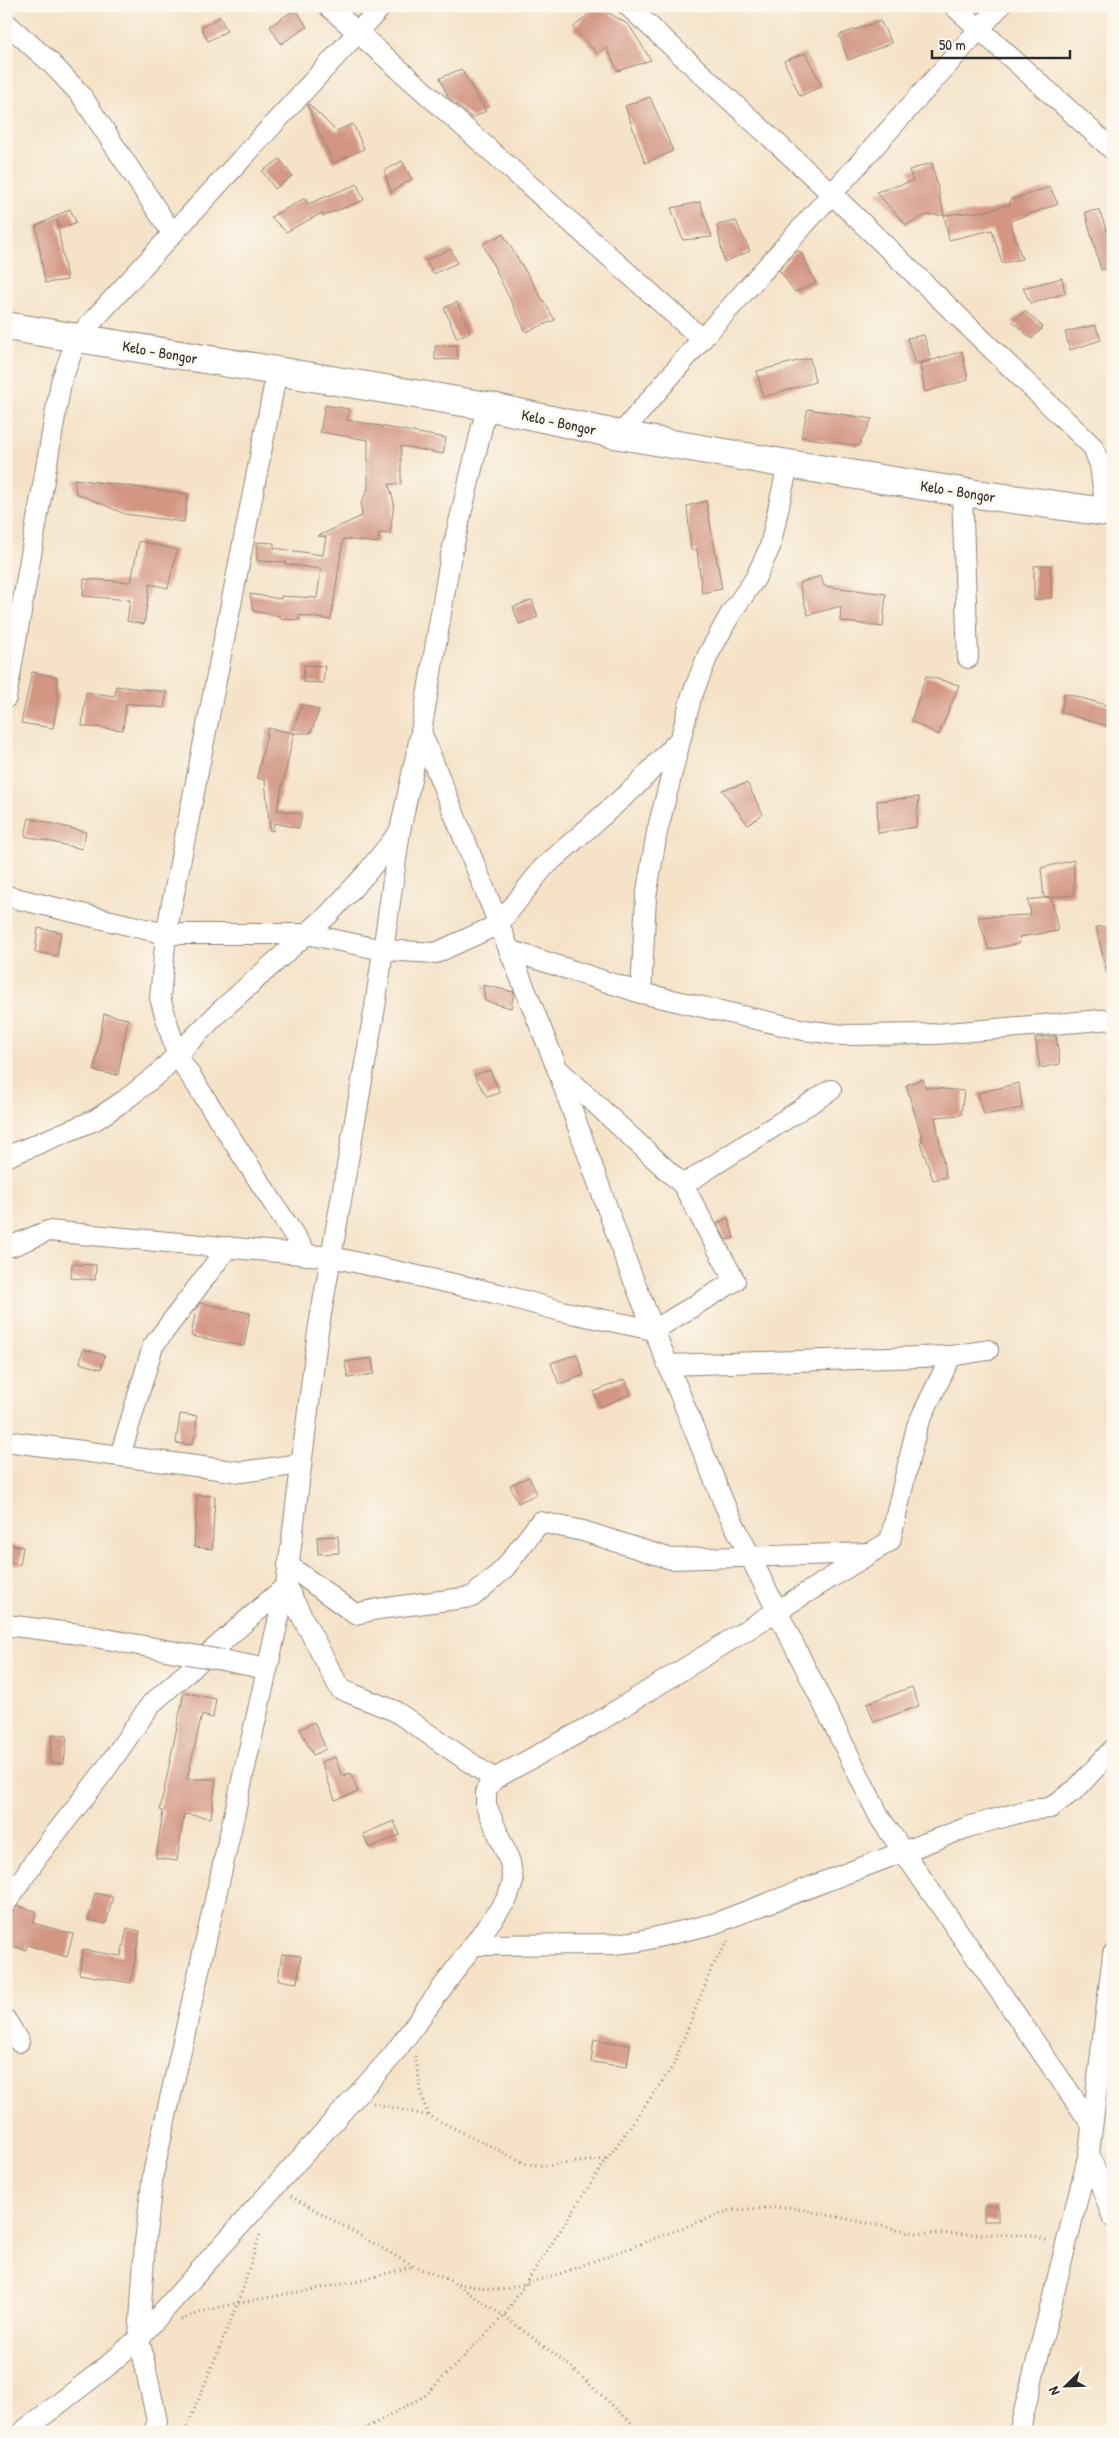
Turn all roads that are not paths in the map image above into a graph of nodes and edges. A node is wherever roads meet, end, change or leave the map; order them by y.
1 (328, 6) edge
2 (382, 6) edge
3 (628, 6) edge
4 (954, 6) edge
5 (1000, 6) edge
6 (6, 24) edge
7 (980, 29) junction
8 (357, 33) junction
9 (1113, 150) edge
10 (832, 194) junction
11 (172, 233) junction
12 (6, 326) edge
13 (77, 338) junction
14 (702, 339) junction
15 (277, 371) junction
16 (487, 406) junction
17 (620, 435) junction
18 (788, 464) junction
19 (962, 492) junction
20 (1110, 512) edge
21 (968, 658) dead end
22 (6, 698) edge
23 (421, 732) junction
24 (680, 739) junction
25 (400, 831) junction
26 (6, 896) edge
27 (499, 924) junction
28 (166, 934) junction
29 (306, 934) junction
30 (383, 950) junction
31 (509, 950) junction
32 (641, 993) junction
33 (1113, 1019) edge
34 (178, 1055) junction
35 (557, 1068) junction
36 (831, 1090) dead end
37 (6, 1156) edge
38 (683, 1185) junction
39 (6, 1245) edge
40 (228, 1247) junction
41 (307, 1254) junction
42 (332, 1256) junction
43 (654, 1330) junction
44 (988, 1350) dead end
45 (951, 1356) junction
46 (668, 1365) junction
47 (6, 1441) edge
48 (120, 1456) junction
49 (301, 1464) junction
50 (870, 1553) junction
51 (750, 1557) junction
52 (288, 1564) junction
53 (286, 1586) junction
54 (777, 1610) junction
55 (6, 1625) edge
56 (267, 1669) junction
57 (1113, 1749) edge
58 (494, 1779) junction
59 (902, 1851) junction
60 (6, 1902) edge
61 (474, 1945) junction
62 (1113, 1954) edge
63 (6, 2020) edge
64 (19, 2042) dead end
65 (1092, 2124) junction
66 (1089, 2153) junction
67 (1113, 2218) edge
68 (138, 2338) junction
69 (22, 2432) edge
70 (155, 2432) edge
71 (1019, 2432) edge

1 - 8 street
2 - 8 street
3 - 10 street
4 - 7 street
5 - 7 street
6 - 11 street
7 - 9 street
7 - 10 street
8 - 11 street
8 - 14 street
10 - 14 street
10 - 20 street
11 - 13 street
12 - 13 highway, Kelo - Bongor
13 - 15 highway, Kelo - Bongor
13 - 22 street
14 - 17 street
15 - 16 highway, Kelo - Bongor
15 - 28 street
16 - 17 highway, Kelo - Bongor
16 - 23 street
17 - 18 highway, Kelo - Bongor
18 - 19 highway, Kelo - Bongor
18 - 24 street
19 - 20 highway, Kelo - Bongor
19 - 21 street
23 - 25 street
23 - 27 street
24 - 27 street
24 - 32 street
25 - 29 street
25 - 30 street
26 - 28 street
27 - 30 street
27 - 31 street
28 - 29 street
28 - 34 street
29 - 30 street
29 - 34 street
30 - 42 street
31 - 32 street
31 - 35 street
32 - 33 street
34 - 37 street
34 - 41 street
35 - 38 street
35 - 43 street
36 - 38 street
38 - 43 street
39 - 40 street
40 - 41 street
40 - 48 street
41 - 42 street
42 - 43 street
42 - 49 street
43 - 46 street
44 - 45 street
45 - 46 street
45 - 50 street
46 - 51 street
47 - 48 street
48 - 49 street
49 - 52 street
50 - 51 street
50 - 54 street
51 - 52 street
51 - 54 street
52 - 53 street
53 - 56 street
53 - 58 street
53 - 60 street
54 - 58 street
54 - 59 street
55 - 56 street, bridge
56 - 68 street
57 - 59 street
58 - 61 street
59 - 61 street
59 - 65 street
61 - 68 street
62 - 65 street
63 - 64 street
65 - 66 street
66 - 67 street
66 - 71 street
68 - 69 street
68 - 70 street

